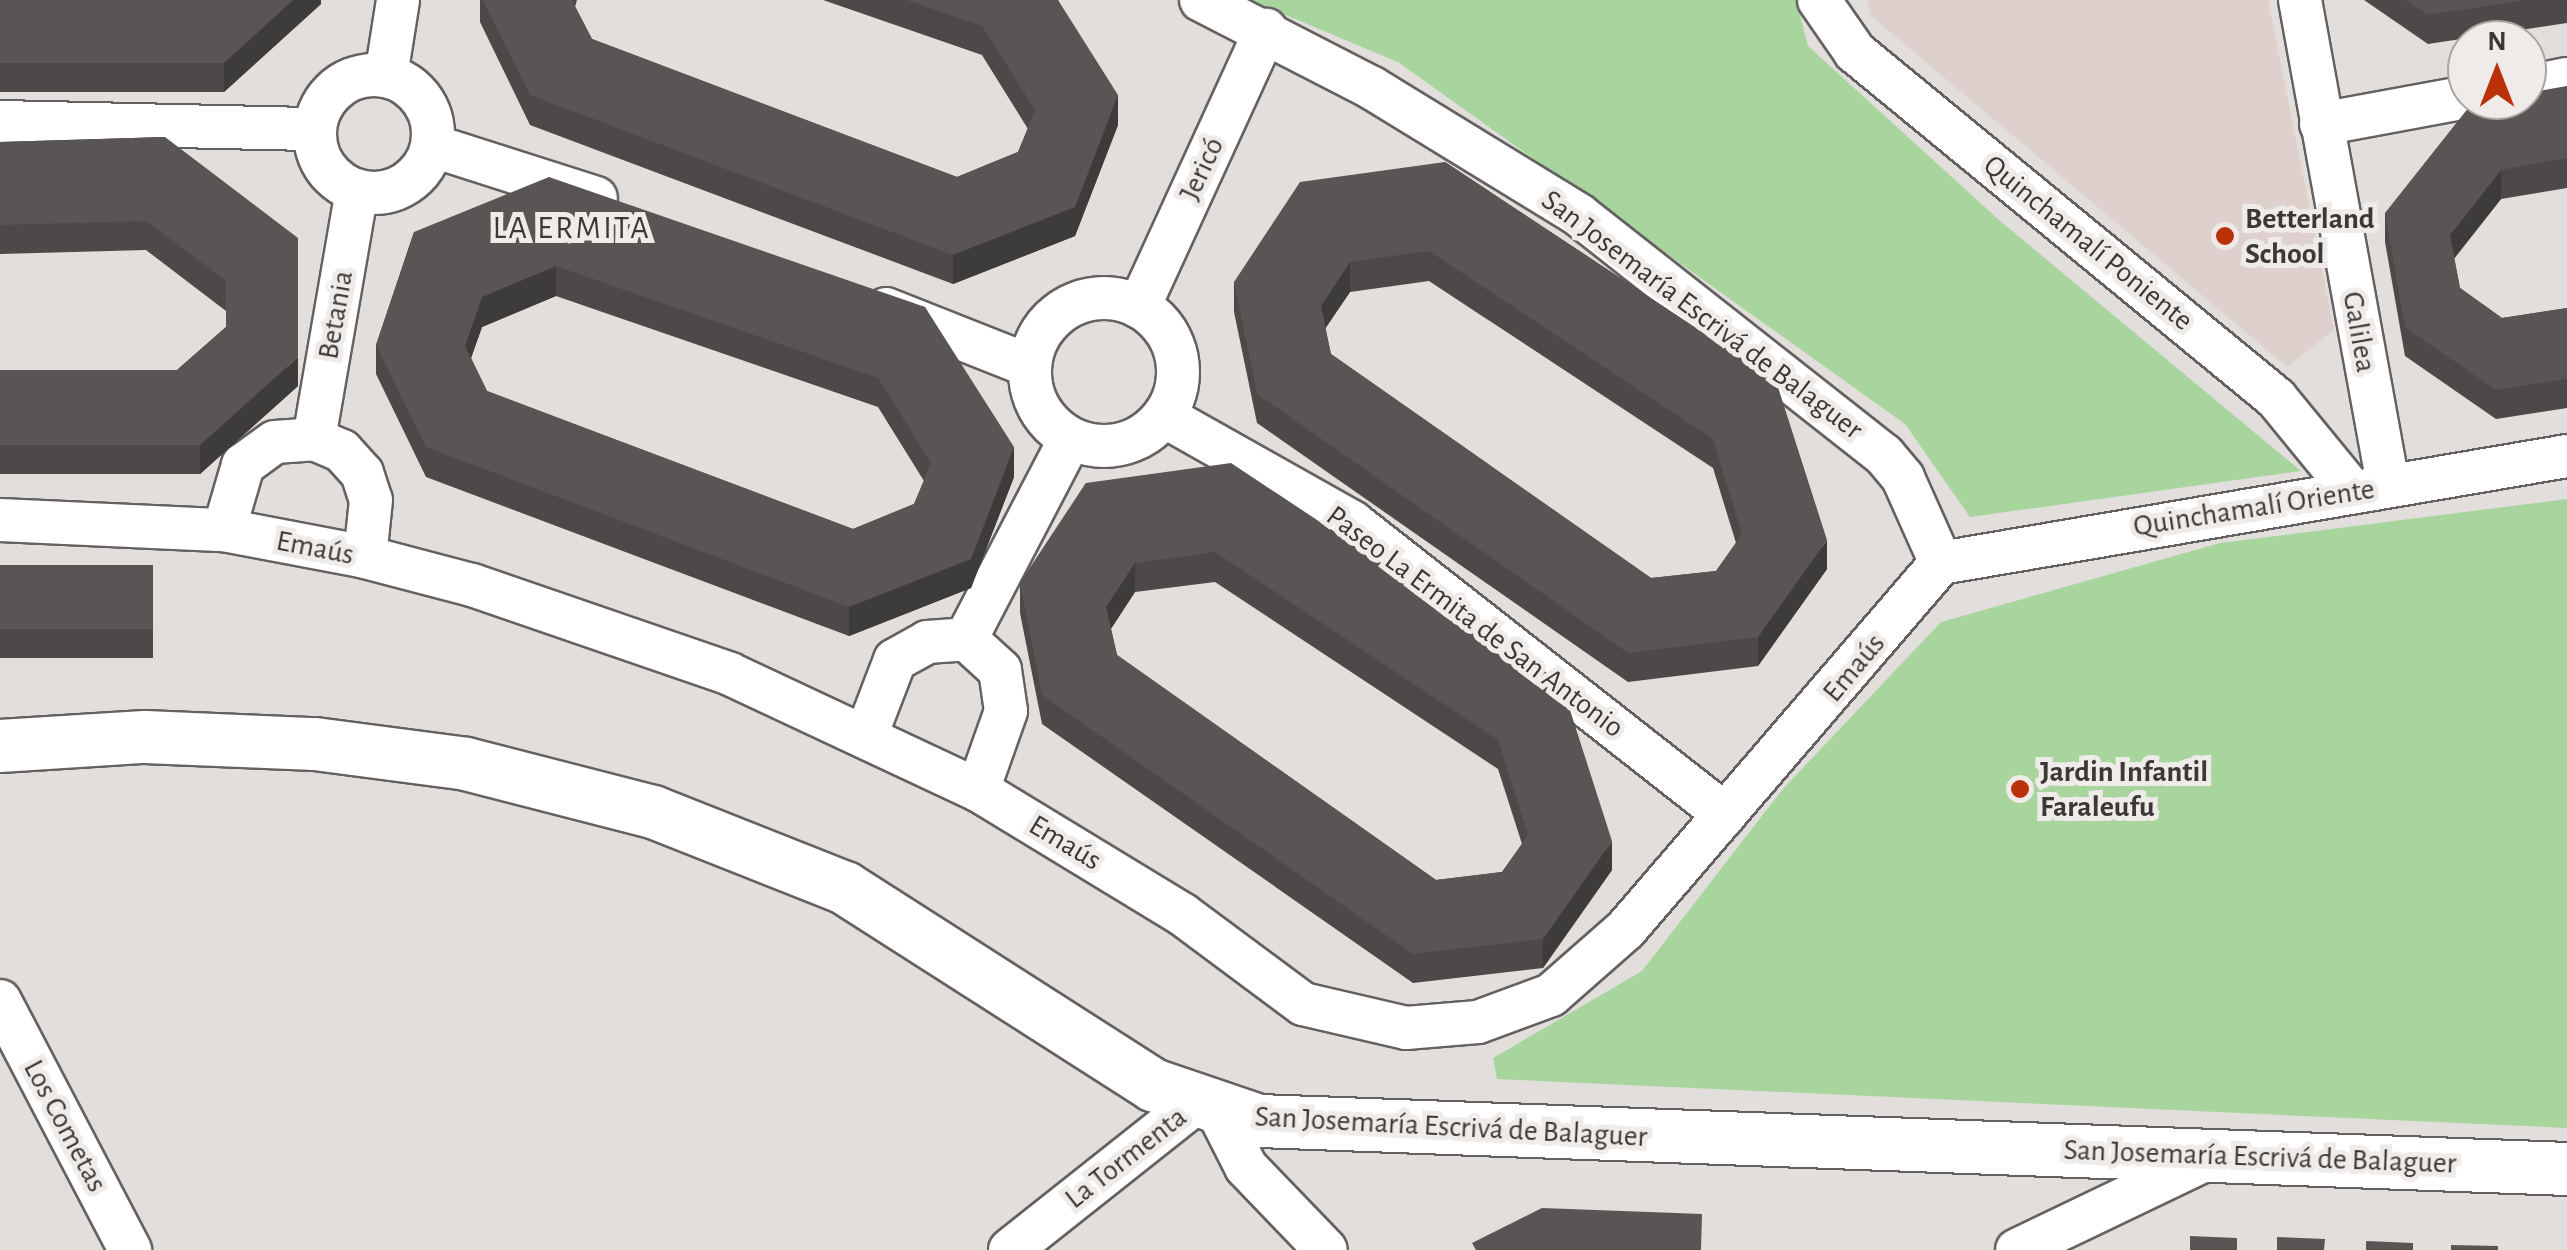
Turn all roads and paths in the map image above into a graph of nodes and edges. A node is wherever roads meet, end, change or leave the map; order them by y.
1 (398, 0) edge
2 (1200, 0) edge
3 (1820, 0) edge
4 (2300, 0) edge
5 (1266, 30) junction
6 (386, 76) junction
7 (2447, 102) edge
8 (0, 122) edge
9 (2321, 124) junction
10 (315, 129) junction
11 (432, 146) junction
12 (357, 191) junction
13 (634, 210) edge
14 (850, 295) edge
15 (1140, 308) junction
16 (1030, 366) junction
17 (1164, 416) junction
18 (314, 439) junction
19 (1070, 439) junction
20 (2567, 456) edge
21 (2370, 489) junction
22 (0, 520) edge
23 (224, 530) junction
24 (365, 557) junction
25 (1941, 563) junction
26 (966, 640) junction
27 (866, 733) junction
28 (0, 746) edge
29 (978, 790) junction
30 (1724, 814) junction
31 (0, 1002) edge
32 (1206, 1107) junction
33 (2220, 1152) junction
34 (2567, 1169) edge
35 (130, 1250) edge
36 (1010, 1250) edge
37 (1326, 1250) edge
38 (2017, 1250) edge

1 - 6 street
2 - 5 street, San Josemaría Escrivá de Balaguer
3 - 21 street, Quinchamalí Poniente
4 - 9 street, Galilea
5 - 15 street, Jericó
5 - 25 street, San Josemaría Escrivá de Balaguer
6 - 10 street
6 - 11 street
7 - 9 street
8 - 10 street
9 - 21 street, Galilea
10 - 12 street
11 - 12 street
11 - 13 street
12 - 18 street, Betania
14 - 16 street
15 - 16 street
15 - 17 street
16 - 19 street
17 - 19 street
17 - 30 street, Paseo La Ermita de San Antonio
18 - 23 street
18 - 24 street
19 - 26 street
20 - 21 street, Quinchamalí Oriente
21 - 25 street, Quinchamalí Oriente
22 - 23 street, Emaús
23 - 24 street, Emaús
24 - 27 street, Emaús
25 - 30 street, Emaús
26 - 27 street
26 - 29 street
27 - 29 street, Emaús
28 - 32 street, San Josemaría Escrivá de Balaguer
29 - 30 street, Emaús
31 - 35 street, Los Cometas
32 - 33 street, San Josemaría Escrivá de Balaguer
32 - 36 street, La Tormenta
32 - 37 street
33 - 34 street, San Josemaría Escrivá de Balaguer
33 - 38 street

